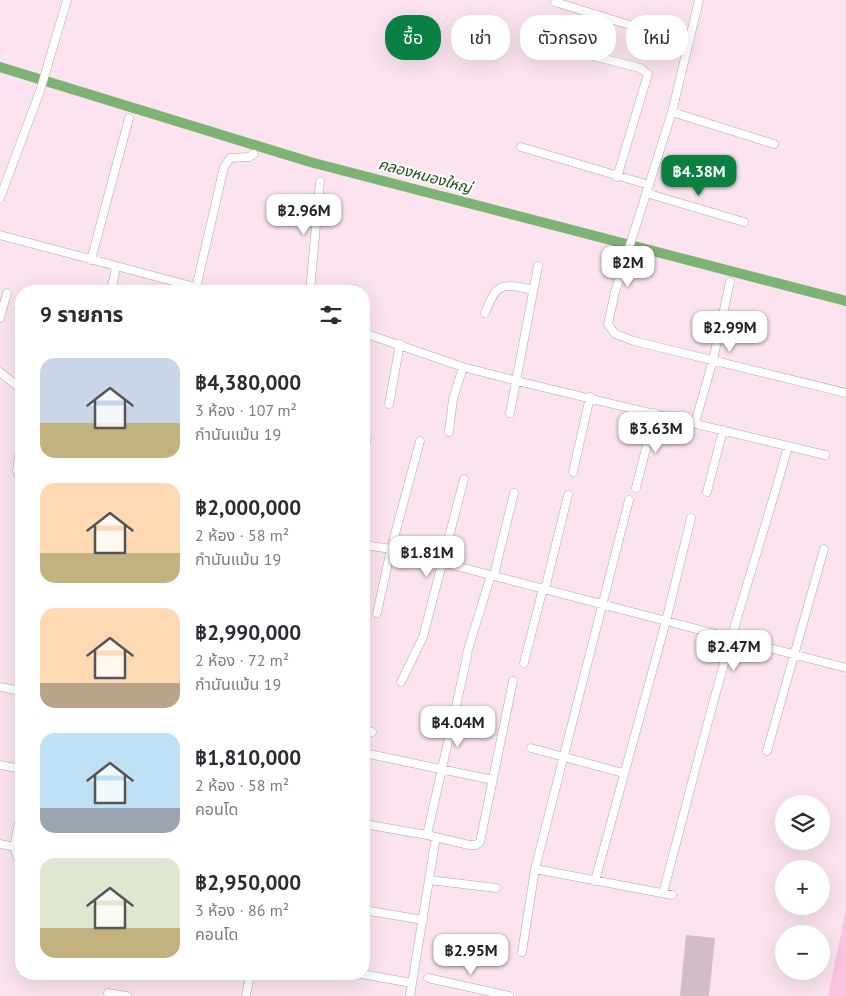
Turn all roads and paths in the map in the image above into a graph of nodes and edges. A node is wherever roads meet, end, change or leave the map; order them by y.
1 (67, 0) edge
2 (699, 0) edge
3 (555, 2) dead end
4 (626, 24) edge
5 (688, 43) edge
6 (608, 60) edge
7 (684, 60) edge
8 (672, 112) junction
9 (129, 118) dead end
10 (774, 144) dead end
11 (521, 147) dead end
12 (254, 154) dead end
13 (617, 177) junction
14 (320, 182) dead end
15 (649, 185) junction
16 (646, 193) junction
17 (0, 198) edge
18 (744, 222) dead end
19 (0, 235) edge
20 (91, 260) junction
21 (538, 266) dead end
22 (116, 268) junction
23 (730, 282) dead end
24 (112, 285) edge
25 (184, 285) edge
26 (197, 285) edge
27 (311, 285) edge
28 (533, 290) junction
29 (7, 293) dead end
30 (485, 312) dead end
31 (0, 318) edge
32 (370, 335) edge
33 (400, 344) junction
34 (713, 360) junction
35 (463, 367) junction
36 (0, 372) edge
37 (517, 381) junction
38 (15, 384) edge
39 (846, 393) edge
40 (590, 397) junction
41 (389, 404) dead end
42 (510, 413) dead end
43 (656, 413) junction
44 (695, 423) junction
45 (722, 430) junction
46 (449, 432) dead end
47 (420, 441) dead end
48 (788, 446) junction
49 (825, 455) dead end
50 (573, 472) dead end
51 (464, 479) dead end
52 (636, 488) dead end
53 (707, 492) dead end
54 (514, 493) dead end
55 (568, 495) dead end
56 (629, 500) dead end
57 (691, 518) dead end
58 (370, 546) edge
59 (390, 549) junction
60 (824, 549) dead end
61 (442, 562) junction
62 (492, 575) junction
63 (544, 588) junction
64 (601, 603) junction
65 (377, 613) dead end
66 (666, 621) junction
67 (731, 638) junction
68 (795, 655) junction
69 (524, 663) dead end
70 (846, 668) edge
71 (513, 681) dead end
72 (401, 682) dead end
73 (0, 687) edge
74 (15, 690) edge
75 (531, 748) dead end
76 (768, 751) dead end
77 (370, 754) edge
78 (563, 756) junction
79 (0, 765) edge
80 (15, 768) edge
81 (441, 771) junction
82 (624, 773) junction
83 (493, 780) junction
84 (370, 825) edge
85 (427, 835) junction
86 (436, 837) junction
87 (0, 844) edge
88 (15, 846) edge
89 (534, 869) junction
90 (430, 880) junction
91 (595, 881) junction
92 (496, 888) dead end
93 (662, 893) junction
94 (672, 895) dead end
95 (370, 911) edge
96 (423, 920) junction
97 (522, 952) dead end
98 (370, 976) edge
99 (428, 978) dead end
100 (249, 980) edge
101 (412, 983) junction
102 (108, 993) dead end
103 (476, 993) edge
104 (127, 996) edge
105 (246, 996) edge
106 (410, 996) edge
107 (510, 996) edge

1 - 17 street
2 - 5 street
3 - 4 street
6 - 13 street
7 - 8 street
8 - 10 street
8 - 15 street
9 - 20 street
11 - 13 street
12 - 26 street
13 - 15 street
14 - 27 street
15 - 16 street
16 - 18 street
16 - 34 street
19 - 20 street
20 - 22 street
21 - 28 street
22 - 24 street
22 - 25 street
23 - 34 street
28 - 30 street
28 - 37 street
29 - 31 street
32 - 33 street
33 - 35 street
33 - 41 street
34 - 39 street
34 - 44 street
35 - 37 street
35 - 46 street
36 - 38 street
37 - 40 street
37 - 42 street
40 - 43 street
40 - 50 street
43 - 44 street
43 - 52 street
44 - 45 street
45 - 48 street
45 - 53 street
47 - 59 street
48 - 49 street
48 - 67 street
51 - 61 street
54 - 62 street
55 - 63 street
56 - 64 street
57 - 66 street
58 - 59 street
59 - 61 street
59 - 65 street
60 - 68 street
61 - 62 street
61 - 72 street
62 - 63 street
62 - 81 street
63 - 64 street
63 - 69 street
64 - 66 street
64 - 78 street
66 - 67 street
66 - 82 street
67 - 68 street
67 - 93 street
68 - 70 street
68 - 76 street
71 - 83 street
73 - 74 street
75 - 78 street
77 - 81 street
78 - 82 street
78 - 89 street
79 - 80 street
81 - 83 street
81 - 85 street
82 - 91 street
83 - 86 street
84 - 85 street
85 - 86 street
86 - 90 street
87 - 88 street
89 - 91 street
89 - 97 street
90 - 92 street
90 - 96 street
91 - 93 street
93 - 94 street
95 - 96 street
96 - 101 street
98 - 101 street
99 - 103 street
100 - 105 street
101 - 106 street
102 - 104 street
103 - 107 street

